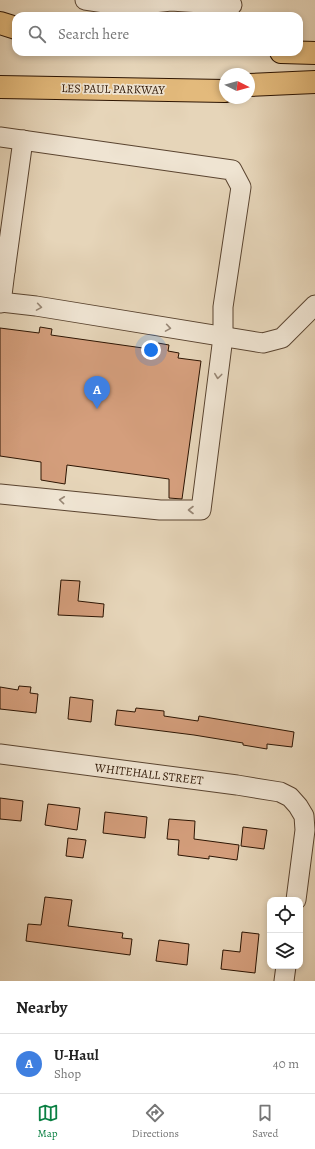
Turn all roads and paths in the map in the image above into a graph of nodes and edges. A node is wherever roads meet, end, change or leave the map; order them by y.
1 (85, 0) edge
2 (232, 4) dead end
3 (0, 23) edge
4 (12, 27) edge
5 (303, 53) edge
6 (315, 53) edge
7 (315, 82) edge
8 (255, 85) edge
9 (1, 87) edge
10 (219, 87) edge
11 (174, 89) junction
12 (219, 91) edge
13 (255, 92) edge
14 (315, 94) edge
15 (0, 137) edge
16 (23, 140) junction
17 (2, 271) edge
18 (0, 303) edge
19 (315, 304) edge
20 (223, 337) junction
21 (0, 494) edge
22 (0, 754) edge
23 (296, 897) edge
24 (286, 969) edge
25 (284, 981) edge

1 - 2 street
3 - 4 main road
5 - 6 main road
7 - 8 main road
9 - 11 main road, LES PAUL PARKWAY
10 - 11 main road
11 - 12 main road, LES PAUL PARKWAY
13 - 14 main road
15 - 16 street
16 - 17 street
16 - 20 street
17 - 18 street
18 -> 20 street
19 - 20 street
20 -> 21 street
22 - 23 street, WHITEHALL STREET
24 - 25 street

